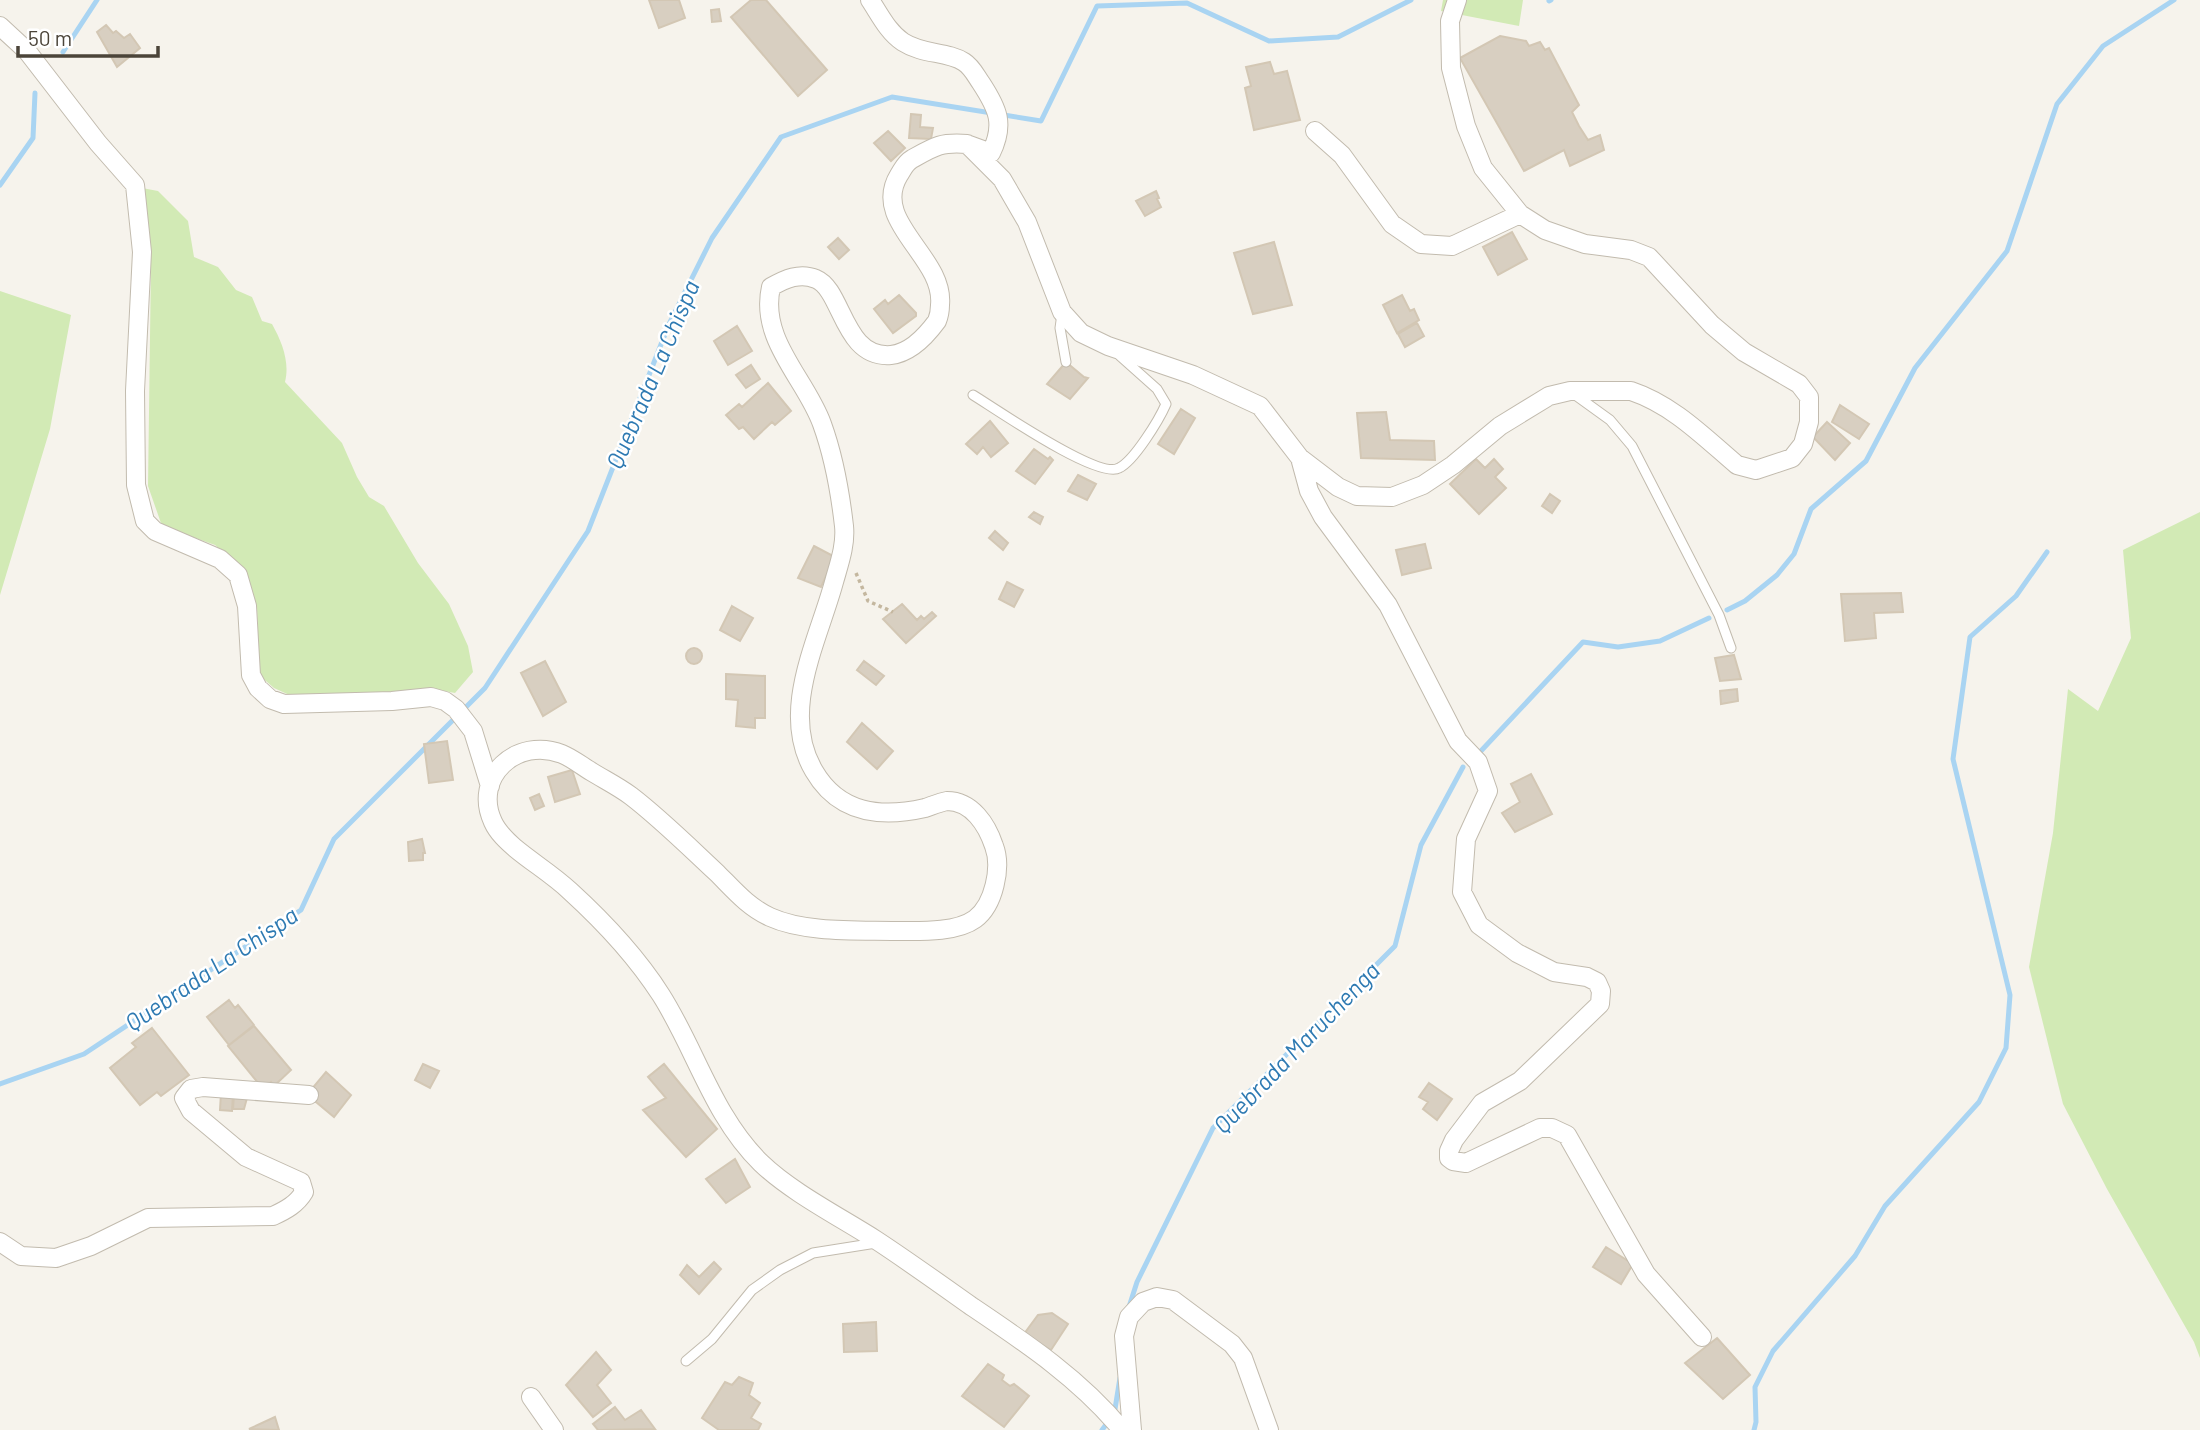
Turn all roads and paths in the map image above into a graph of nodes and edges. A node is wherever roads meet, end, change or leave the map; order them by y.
1 (870, 0) edge
2 (1457, 0) edge
3 (0, 26) edge
4 (1315, 131) dead end
5 (967, 144) junction
6 (1520, 214) junction
7 (1062, 312) junction
8 (1108, 346) junction
9 (1066, 362) dead end
10 (1570, 391) junction
11 (973, 395) dead end
12 (1300, 458) junction
13 (844, 543) junction
14 (892, 612) dead end
15 (1731, 648) dead end
16 (490, 786) junction
17 (309, 1095) dead end
18 (0, 1241) edge
19 (879, 1242) junction
20 (1702, 1337) dead end
21 (686, 1361) dead end
22 (531, 1398) dead end
23 (554, 1430) edge
24 (1122, 1430) edge
25 (1132, 1430) edge
26 (1269, 1430) edge

1 - 5 street
2 - 6 street
3 - 16 street
4 - 6 street
5 - 7 street
5 - 13 street
6 - 10 street
7 - 8 street
7 - 9 lane
8 - 11 lane
8 - 12 street
10 - 12 street
10 - 15 lane
12 - 20 street
13 - 14 path
13 - 16 street
16 - 19 street
17 - 18 street
19 - 21 lane
19 - 24 street
22 - 23 street
25 - 26 street

